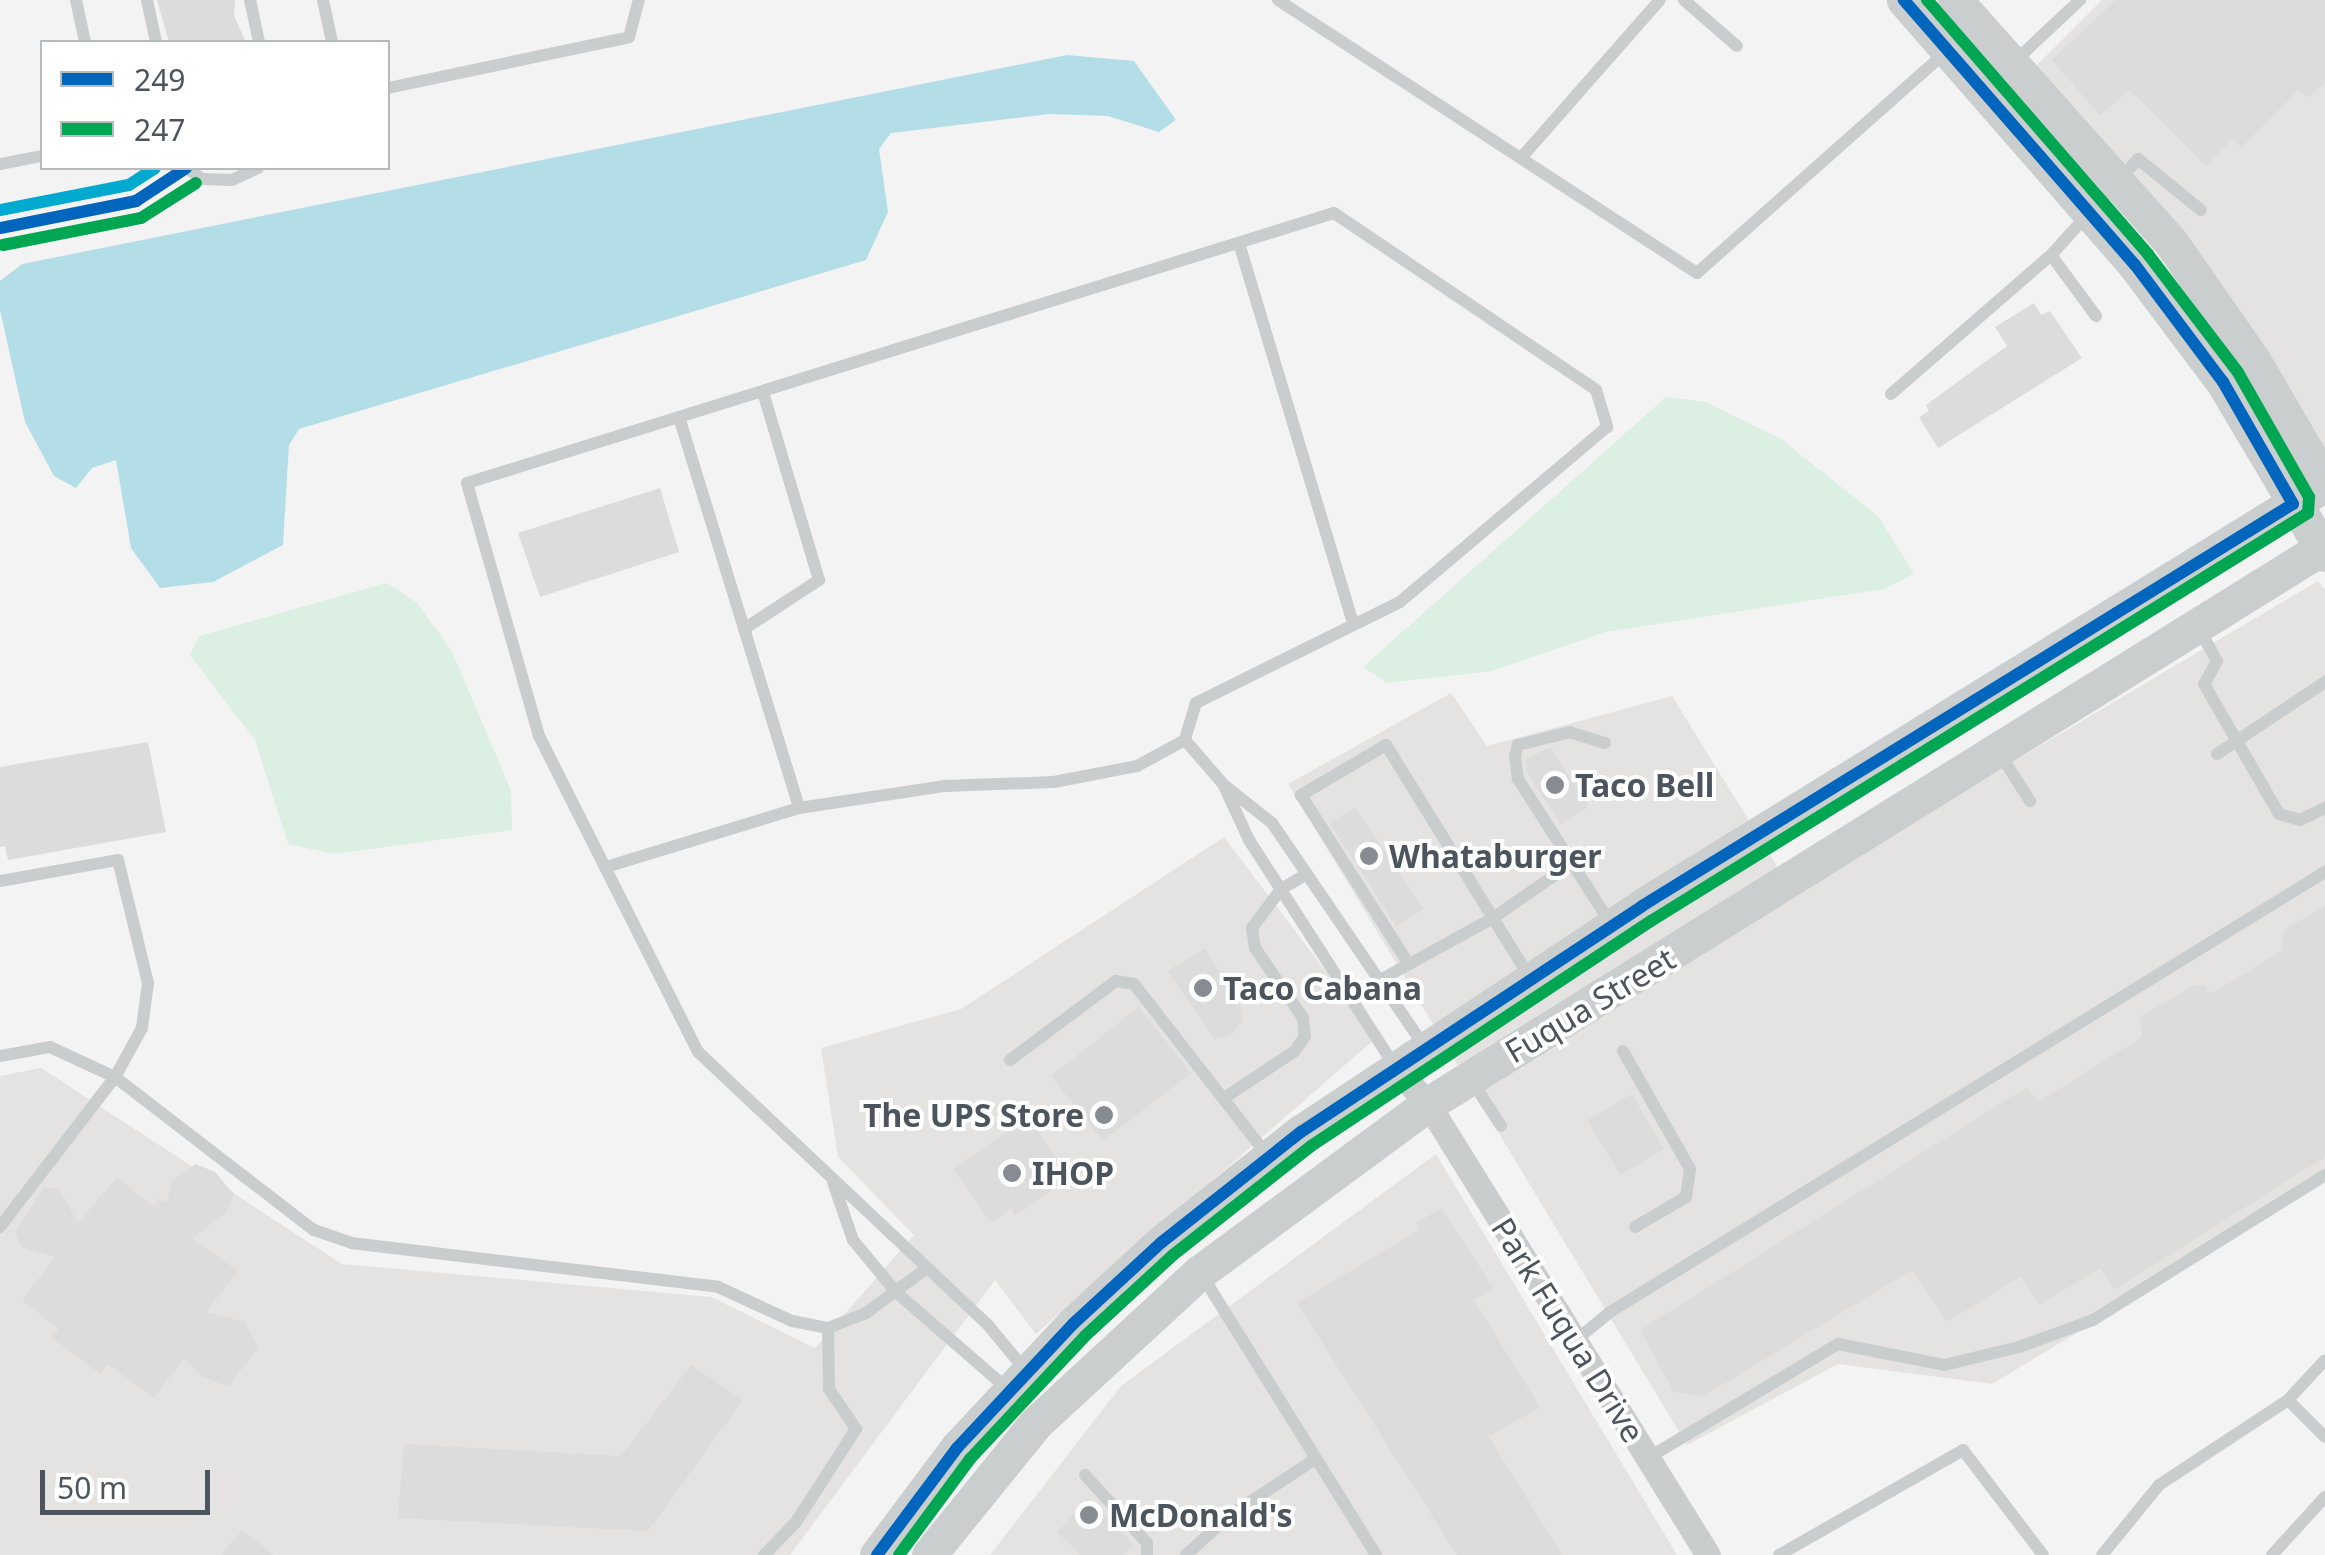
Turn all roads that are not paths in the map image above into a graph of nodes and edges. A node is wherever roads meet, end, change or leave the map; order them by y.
1 (76, 0) edge
2 (147, 0) edge
3 (250, 0) edge
4 (323, 0) edge
5 (639, 0) edge
6 (1278, 0) edge
7 (1660, 0) edge
8 (1684, 0) edge
9 (1904, 0) edge
10 (1956, 0) edge
11 (2080, 0) edge
12 (85, 40) edge
13 (156, 40) edge
14 (259, 40) edge
15 (332, 40) edge
16 (1737, 46) dead end
17 (1949, 50) junction
18 (2012, 64) junction
19 (390, 88) edge
20 (40, 156) edge
21 (1521, 158) junction
22 (0, 164) edge
23 (184, 170) edge
24 (190, 170) edge
25 (254, 170) edge
26 (2114, 179) junction
27 (2088, 207) junction
28 (2200, 210) dead end
29 (0, 228) edge
30 (1239, 243) junction
31 (2051, 254) junction
32 (2096, 316) dead end
33 (762, 392) junction
34 (1891, 394) dead end
35 (679, 418) junction
36 (2325, 484) edge
37 (2293, 504) junction
38 (2324, 549) edge
39 (1353, 624) junction
40 (2196, 625) junction
41 (744, 629) junction
42 (2325, 682) edge
43 (1970, 709) junction
44 (1185, 740) junction
45 (2237, 740) junction
46 (1605, 743) dead end
47 (1996, 747) junction
48 (2217, 754) dead end
49 (1224, 785) junction
50 (2030, 801) dead end
51 (798, 808) junction
52 (2325, 808) edge
53 (1572, 864) junction
54 (606, 867) junction
55 (2325, 872) edge
56 (1307, 874) junction
57 (0, 881) edge
58 (1281, 889) junction
59 (1493, 918) junction
60 (1612, 926) junction
61 (1408, 963) junction
62 (1530, 978) junction
63 (1379, 979) junction
64 (1348, 998) junction
65 (1426, 1048) junction
66 (1622, 1051) dead end
67 (0, 1056) edge
68 (1010, 1060) dead end
69 (1395, 1067) junction
70 (115, 1077) junction
71 (1470, 1078) junction
72 (1224, 1098) junction
73 (1428, 1104) junction
74 (1501, 1126) dead end
75 (1268, 1157) junction
76 (831, 1175) junction
77 (2325, 1175) edge
78 (0, 1227) edge
79 (1635, 1227) dead end
80 (1162, 1242) junction
81 (927, 1268) junction
82 (1200, 1272) junction
83 (896, 1292) junction
84 (828, 1328) junction
85 (1575, 1341) junction
86 (2325, 1360) edge
87 (1019, 1382) junction
88 (2288, 1400) junction
89 (1058, 1402) junction
90 (2325, 1436) edge
91 (1315, 1458) junction
92 (1648, 1458) junction
93 (1085, 1476) dead end
94 (2325, 1496) edge
95 (764, 1555) edge
96 (877, 1555) edge
97 (929, 1555) edge
98 (1147, 1555) edge
99 (1186, 1555) edge
100 (1376, 1555) edge
101 (1708, 1555) edge
102 (1779, 1555) edge
103 (2043, 1555) edge
104 (2102, 1555) edge
105 (2272, 1555) edge

1 - 12 lane
2 - 13 lane
3 - 14 lane
4 - 15 lane
5 - 19 lane
6 - 21 lane
7 - 21 lane
8 - 16 lane
9 - 17 main road
10 - 18 main road
11 - 18 lane
17 - 21 lane
17 - 27 main road
18 - 26 main road
20 - 22 lane
23 - 29 lane
24 - 25 lane
26 - 27 lane
26 - 28 lane
26 - 36 main road
27 - 31 lane
27 - 37 main road
30 - 33 lane
30 - 39 lane
30 - 39 lane
31 - 32 lane
31 - 34 lane
33 - 35 lane
33 - 41 lane
35 - 41 lane
35 - 54 lane
36 - 37 main road, Fuqua Street
37 - 38 main road
37 - 43 main road, Fuqua Street
38 - 40 main road, Fuqua Street
39 - 44 lane
40 - 45 lane
40 - 47 main road, Fuqua Street
41 - 51 lane
42 - 45 lane
43 - 47 main road
43 - 60 main road, Fuqua Street
44 - 49 lane
44 - 51 lane
45 - 48 lane
45 - 52 lane
46 - 53 lane
47 - 50 lane
47 - 71 main road, Fuqua Street
49 - 56 lane
49 - 58 lane, Park Fuqua Drive
51 - 54 lane
53 - 59 lane
53 - 60 lane
54 - 76 lane
55 - 85 lane
56 - 58 lane
56 - 63 lane
57 - 70 lane
58 - 64 lane, Park Fuqua Drive
58 - 72 lane
59 - 61 lane
59 - 61 lane
59 - 62 lane
60 - 62 main road, Fuqua Street
61 - 63 lane
62 - 65 main road, Fuqua Street
63 - 64 lane
63 - 65 lane
64 - 69 lane, Park Fuqua Drive
65 - 69 main road, Fuqua Street
65 - 73 street, Park Fuqua Drive
66 - 79 lane
67 - 70 lane
68 - 72 lane
69 - 73 street, Park Fuqua Drive
69 - 75 main road, Fuqua Street
70 - 78 lane
70 - 84 lane
71 - 73 main road, Fuqua Street
71 - 74 lane
72 - 75 lane
73 - 82 main road, Fuqua Street
73 - 85 street, Park Fuqua Drive
75 - 80 main road, Fuqua Street
76 - 81 lane
76 - 83 lane
77 - 92 lane
80 - 82 main road
80 - 87 main road, Fuqua Street
81 - 83 lane
81 - 87 lane
82 - 89 main road, Fuqua Street
82 - 91 lane
83 - 84 lane
83 - 87 lane
84 - 95 lane
85 - 92 street, Park Fuqua Drive
86 - 88 lane
87 - 89 main road
87 - 96 main road, Fuqua Street
88 - 90 lane
88 - 104 lane
89 - 97 main road, Fuqua Street
91 - 99 lane
91 - 100 lane
92 - 101 street, Park Fuqua Drive
93 - 98 lane
94 - 105 lane
102 - 103 lane

